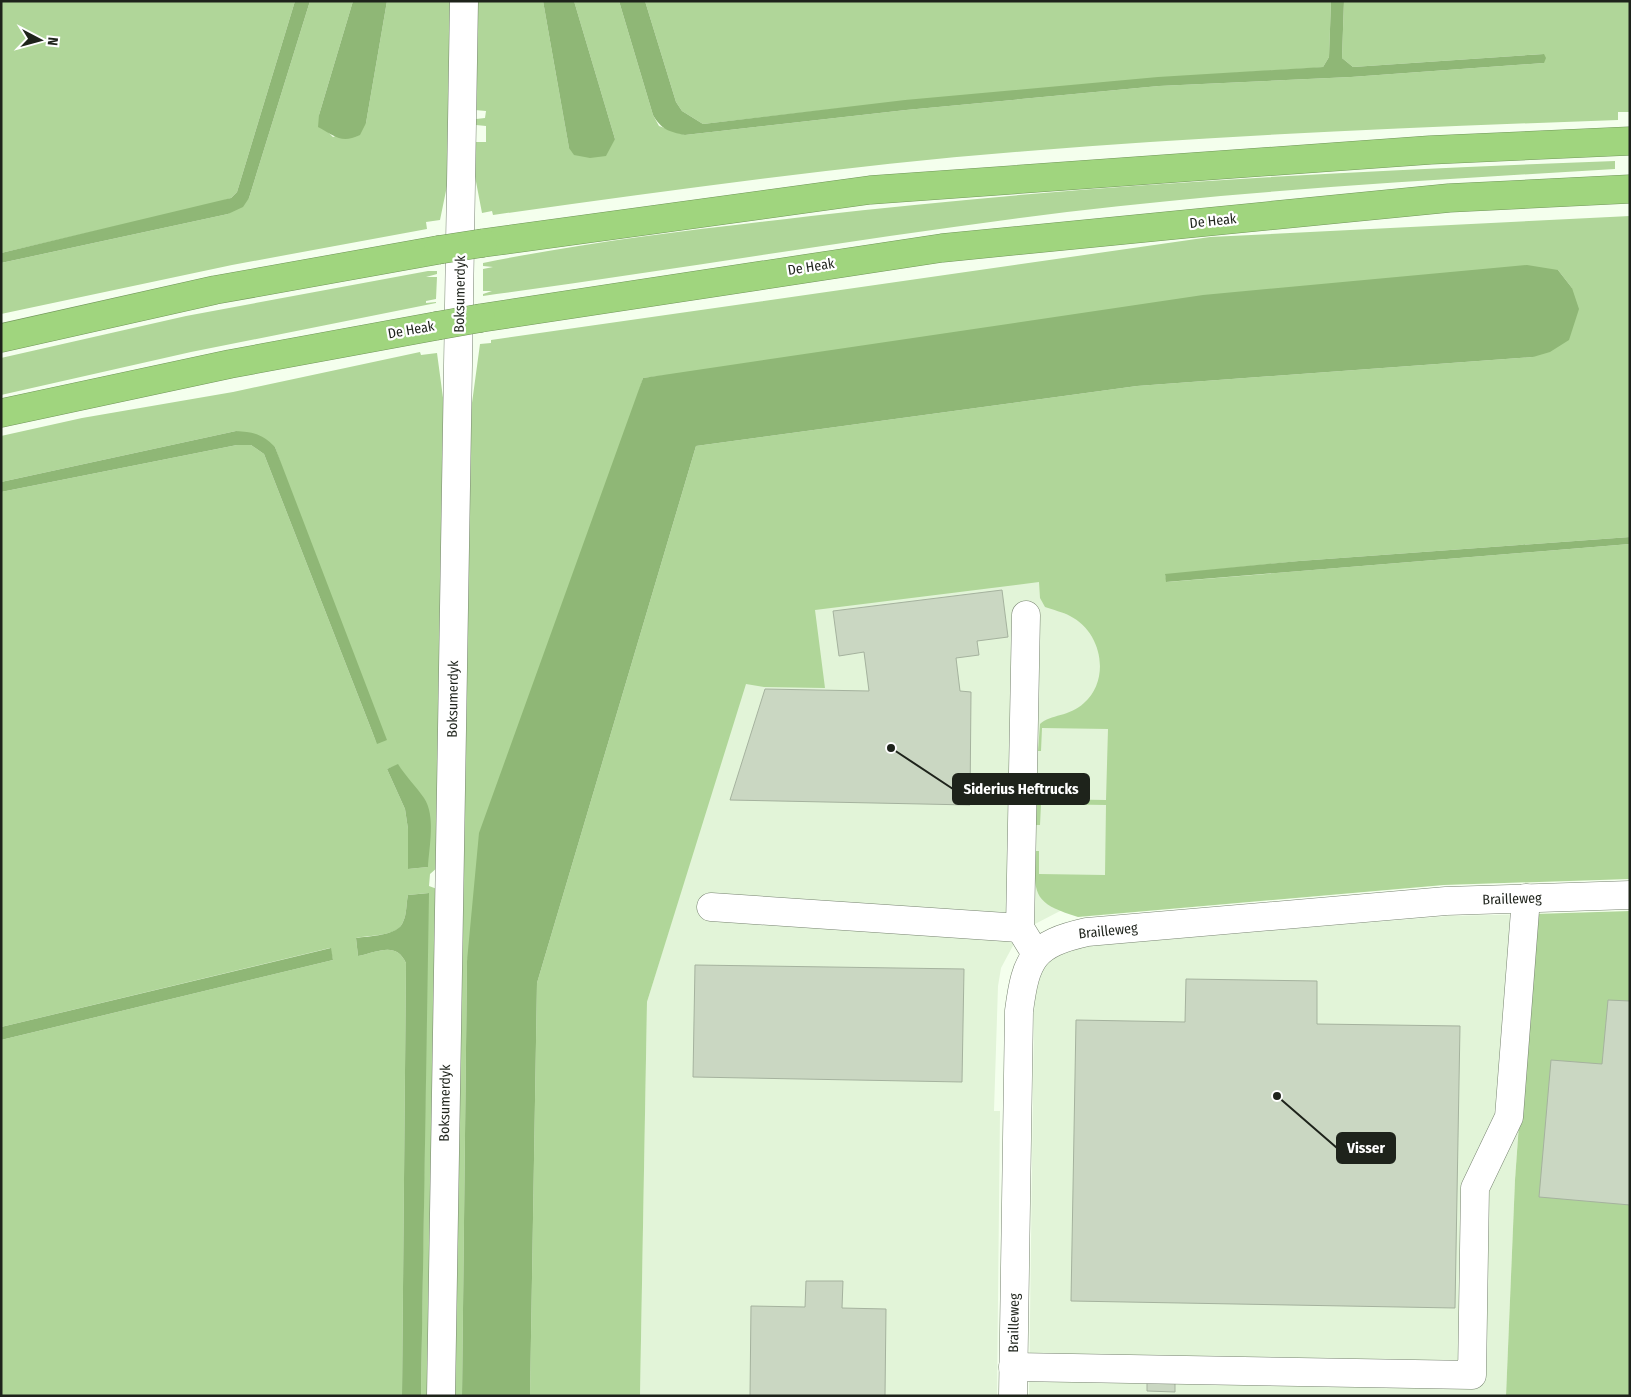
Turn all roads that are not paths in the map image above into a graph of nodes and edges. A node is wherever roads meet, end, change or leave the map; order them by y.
1 (464, 1) edge
2 (1624, 141) edge
3 (1625, 189) edge
4 (1, 338) edge
5 (1, 413) edge
6 (1026, 615) dead end
7 (1630, 895) edge
8 (1526, 898) junction
9 (711, 907) dead end
10 (1020, 928) junction
11 (1036, 954) junction
12 (1014, 1367) junction
13 (441, 1396) edge
14 (1013, 1396) edge

1 - 13 street, Boksumerdyk
2 - 4 highway, bridge
3 - 5 highway, De Heak, bridge
6 - 10 street
7 - 8 street, Brailleweg
8 - 11 street, Brailleweg
8 - 12 street
9 - 10 street
10 - 11 street
11 - 12 street, Brailleweg
12 - 14 street, Brailleweg

